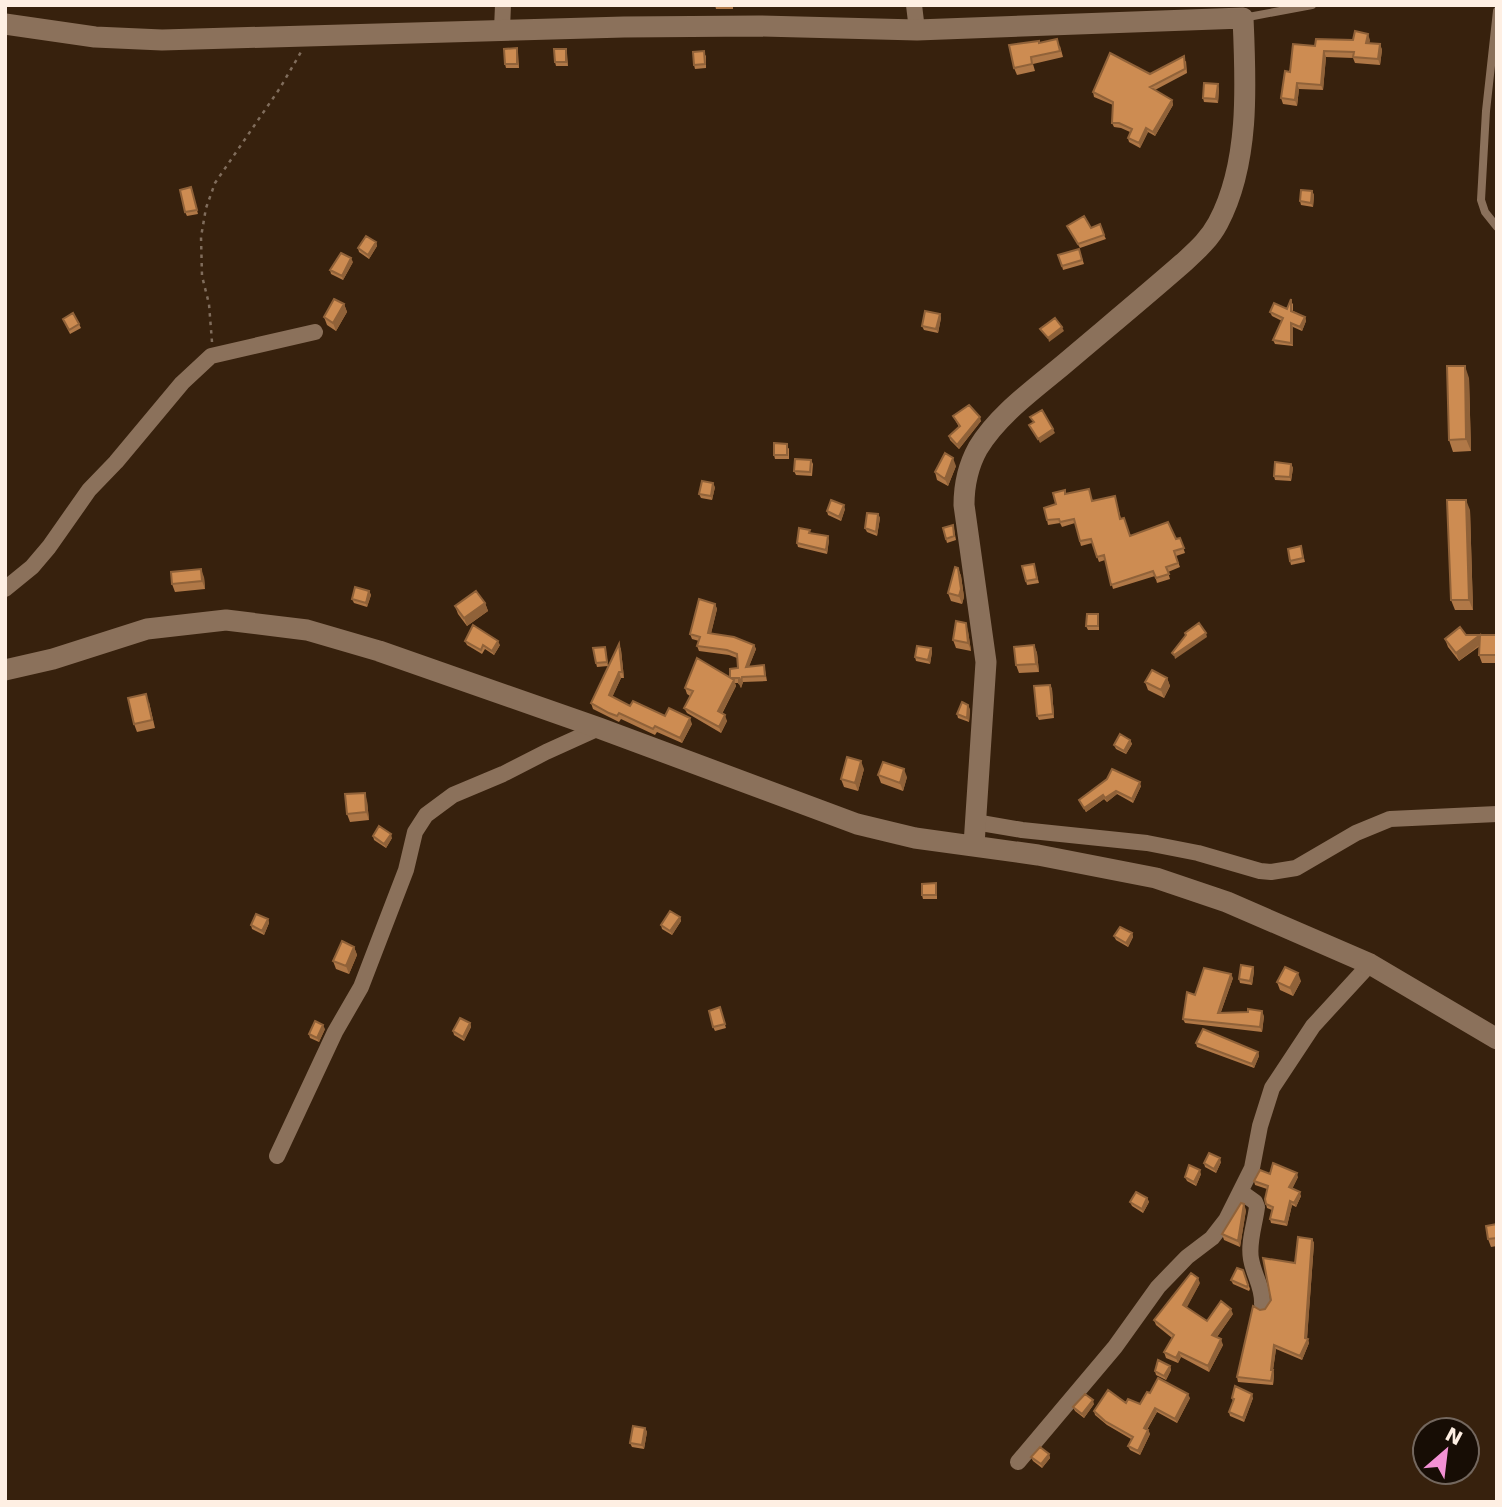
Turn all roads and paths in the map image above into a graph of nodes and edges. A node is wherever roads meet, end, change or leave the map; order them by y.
1 (503, 5) edge
2 (914, 5) edge
3 (1312, 5) edge
4 (1497, 11) edge
5 (1242, 12) edge
6 (5, 24) edge
7 (502, 29) junction
8 (917, 30) junction
9 (311, 34) junction
10 (1497, 227) edge
11 (315, 332) dead end
12 (211, 356) junction
13 (5, 589) edge
14 (5, 670) edge
15 (599, 728) junction
16 (1497, 814) edge
17 (975, 822) junction
18 (974, 845) junction
19 (1370, 964) junction
20 (1497, 1039) edge
21 (277, 1156) dead end
22 (1241, 1192) junction
23 (1262, 1304) dead end
24 (1018, 1462) dead end

1 - 7 street
2 - 8 street
3 - 5 lane
4 - 10 lane
5 - 8 street
5 - 17 street
6 - 9 street
7 - 8 street
7 - 9 street
9 - 12 path
11 - 12 street
12 - 13 street
14 - 15 street
15 - 18 street
15 - 21 street
16 - 17 street
17 - 18 street
18 - 19 street
19 - 20 street
19 - 22 street
22 - 23 street
22 - 24 street

